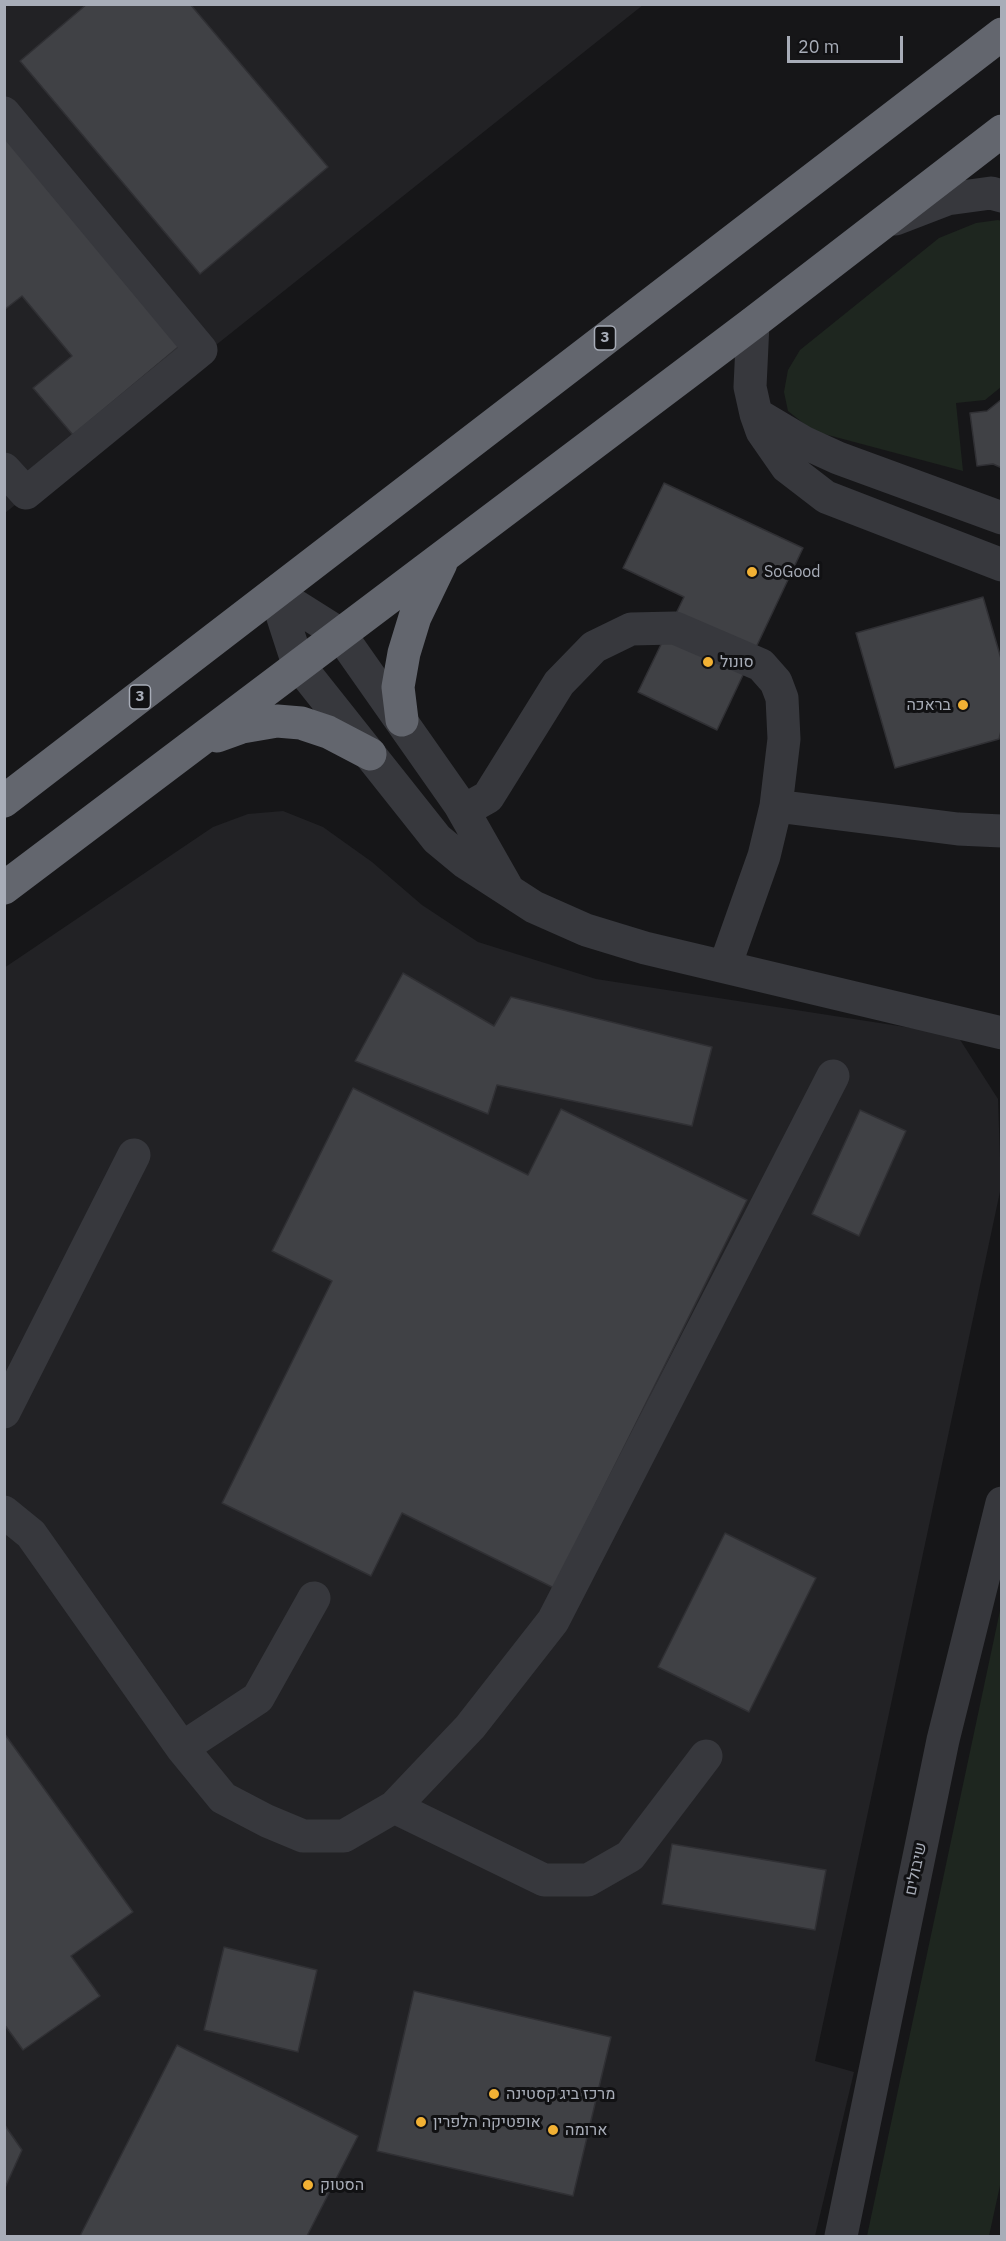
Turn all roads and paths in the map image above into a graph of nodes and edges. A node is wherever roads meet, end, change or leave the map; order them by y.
1 (1002, 26) edge
2 (1002, 34) edge
3 (936, 82) junction
4 (4, 113) edge
5 (1002, 131) edge
6 (1002, 196) edge
7 (877, 226) junction
8 (753, 323) junction
9 (756, 414) junction
10 (15, 481) edge
11 (1002, 518) edge
12 (446, 556) junction
13 (1002, 565) edge
14 (275, 594) junction
15 (340, 634) junction
16 (298, 664) junction
17 (402, 720) junction
18 (195, 744) junction
19 (370, 754) junction
20 (4, 801) edge
21 (460, 805) junction
22 (776, 806) junction
23 (1002, 831) edge
24 (4, 888) edge
25 (508, 891) junction
26 (725, 966) junction
27 (1002, 1033) edge
28 (833, 1076) dead end
29 (135, 1155) dead end
30 (4, 1412) edge
31 (1002, 1503) edge
32 (4, 1512) edge
33 (314, 1598) dead end
34 (182, 1748) junction
35 (706, 1756) dead end
36 (394, 1807) junction
37 (841, 2236) edge

1 - 3 highway, 3
2 - 3 highway
3 - 14 highway, 3
4 - 10 street
5 - 7 highway
6 - 7 street
7 - 8 highway
8 - 9 street
8 - 12 highway
9 - 11 street
9 - 13 street
12 - 15 highway
12 - 17 highway
14 - 15 street
14 - 16 street
14 - 20 highway, 3
15 - 16 highway
15 - 17 street
16 - 18 highway
16 - 19 street
17 - 21 street
18 - 19 highway
18 - 24 highway
19 - 25 street
21 - 22 street
21 - 25 street
22 - 23 street
22 - 26 street
25 - 26 street
26 - 27 street
28 - 36 street
29 - 30 street
31 - 37 street, שיבולים
32 - 34 street
33 - 34 street
34 - 36 street
35 - 36 street

